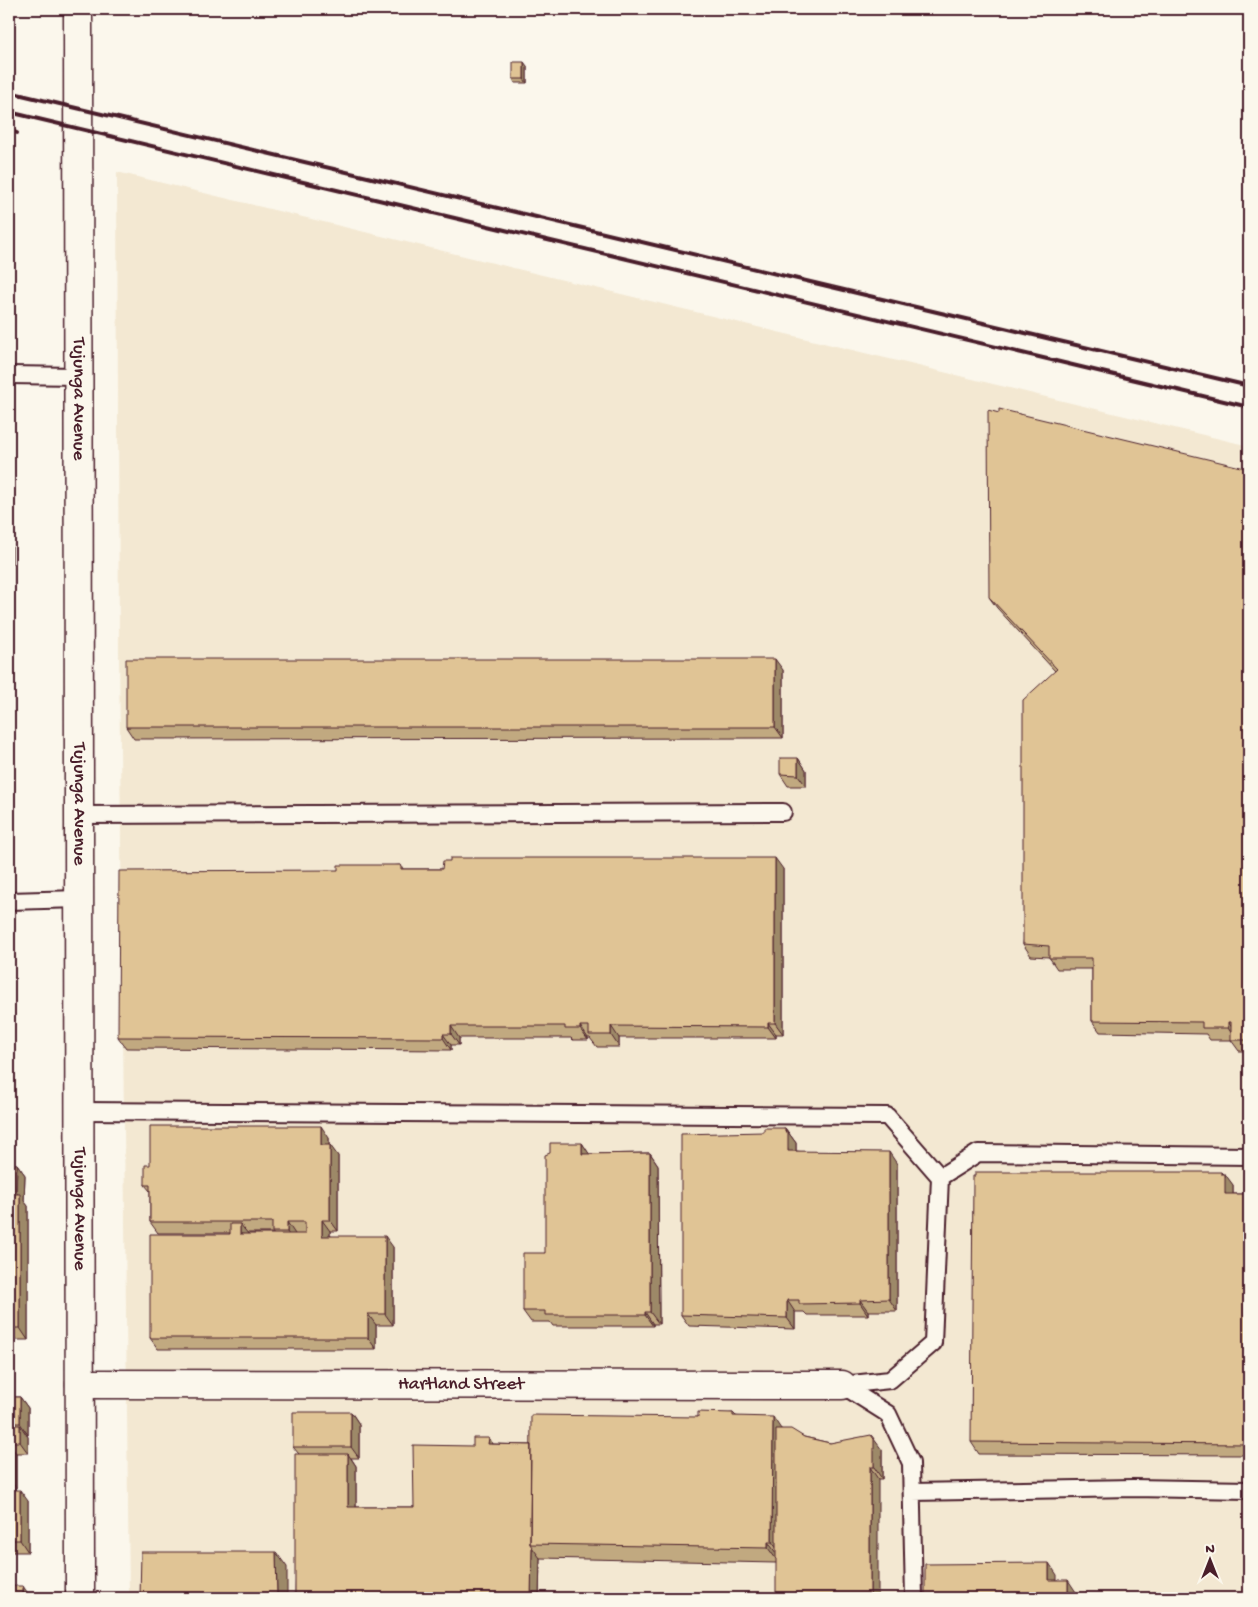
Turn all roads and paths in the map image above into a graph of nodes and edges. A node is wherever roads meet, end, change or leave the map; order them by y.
1 (78, 9) edge
2 (9, 375) edge
3 (78, 376) junction
4 (783, 812) dead end
5 (79, 815) junction
6 (79, 899) junction
7 (9, 901) edge
8 (80, 1111) junction
9 (1249, 1156) edge
10 (940, 1177) junction
11 (80, 1384) junction
12 (842, 1385) junction
13 (1249, 1490) edge
14 (912, 1492) junction
15 (80, 1598) edge
16 (914, 1598) edge

1 - 3 street, Tujunga Avenue
2 - 3 lane
3 - 5 street, Tujunga Avenue
4 - 5 lane
5 - 6 street, Tujunga Avenue
6 - 7 lane
6 - 8 street, Tujunga Avenue
8 - 10 lane
8 - 11 street, Tujunga Avenue
9 - 10 lane
10 - 12 lane
11 - 12 street, Hartland Street
11 - 15 street, Tujunga Avenue
12 - 14 lane
13 - 14 lane
14 - 16 lane

